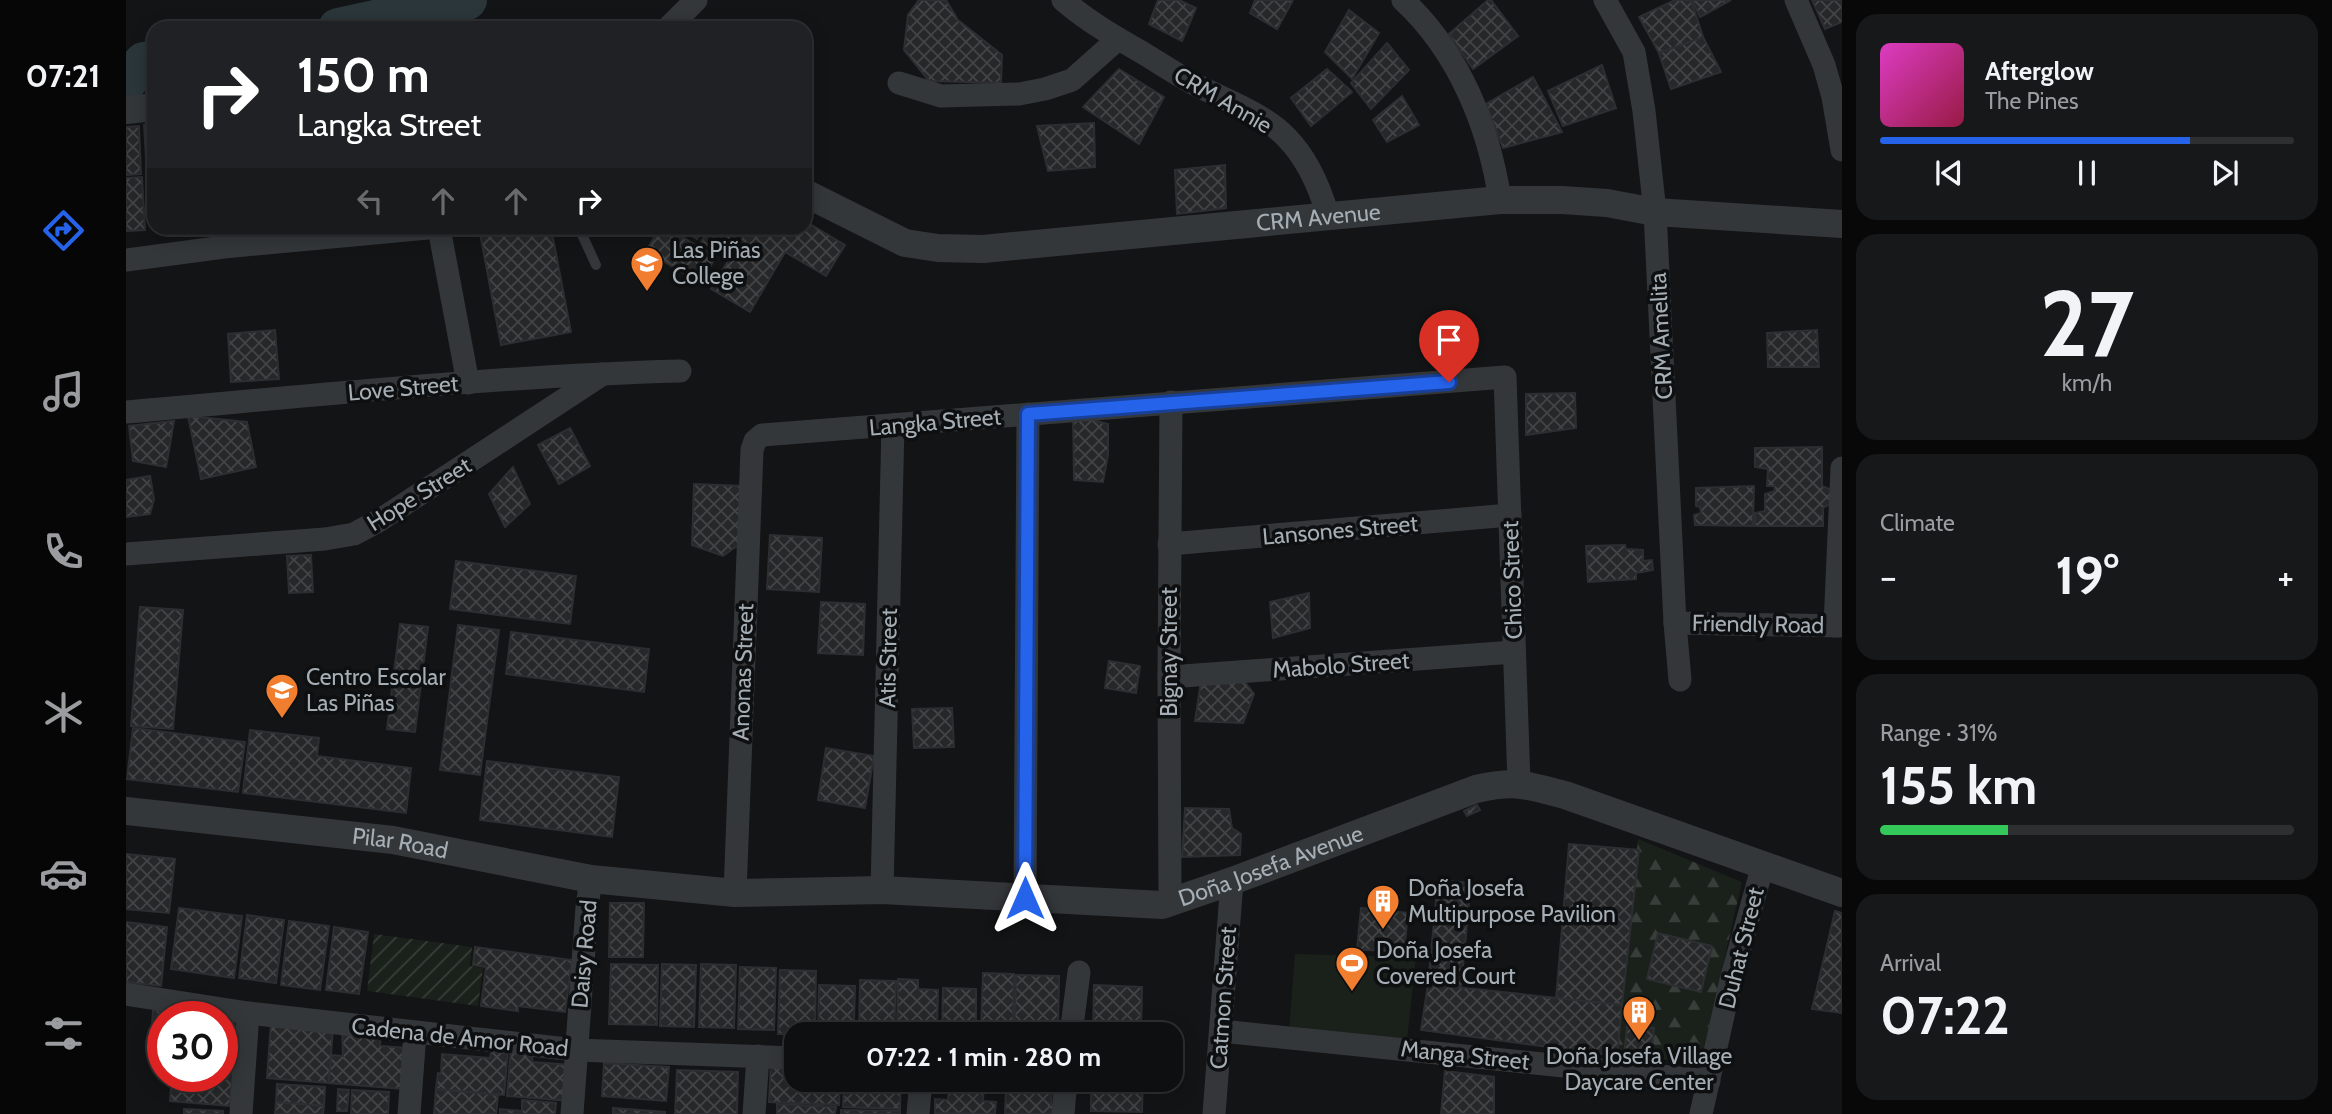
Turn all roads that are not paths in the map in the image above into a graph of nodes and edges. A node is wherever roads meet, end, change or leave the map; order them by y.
1 (696, 0) edge
2 (1063, 0) edge
3 (1403, 0) edge
4 (1605, 0) edge
5 (1796, 0) edge
6 (674, 21) edge
7 (1118, 39) junction
8 (1833, 62) edge
9 (899, 83) dead end
10 (147, 108) edge
11 (126, 110) edge
12 (1842, 150) edge
13 (812, 196) edge
14 (1500, 200) junction
15 (1655, 212) junction
16 (1328, 216) junction
17 (1842, 224) edge
18 (353, 235) edge
19 (440, 235) edge
20 (582, 235) edge
21 (126, 260) edge
22 (596, 265) dead end
23 (680, 371) dead end
24 (605, 373) junction
25 (1505, 377) joint
26 (468, 383) junction
27 (1171, 402) junction
28 (126, 412) edge
29 (1028, 414) junction
30 (893, 425) junction
31 (752, 450) joint
32 (1842, 468) edge
33 (1510, 515) junction
34 (1169, 544) junction
35 (126, 554) edge
36 (1675, 623) junction
37 (1838, 626) edge
38 (1514, 652) junction
39 (1169, 677) junction
40 (1680, 680) dead end
41 (1519, 783) junction
42 (126, 811) edge
43 (1762, 865) junction
44 (591, 879) junction
45 (1232, 881) junction
46 (673, 886) joint
47 (882, 890) junction
48 (735, 893) junction
49 (1842, 893) edge
50 (1025, 898) junction
51 (1170, 902) junction
52 (1079, 972) dead end
53 (126, 994) edge
54 (248, 1013) junction
55 (1073, 1022) edge
56 (1221, 1031) junction
57 (415, 1033) junction
58 (576, 1050) junction
59 (758, 1056) junction
60 (784, 1057) edge
61 (1709, 1081) junction
62 (920, 1092) edge
63 (1065, 1092) edge
64 (241, 1114) edge
65 (409, 1114) edge
66 (572, 1114) edge
67 (754, 1114) edge
68 (918, 1114) edge
69 (1063, 1114) edge
70 (1214, 1114) edge
71 (1701, 1114) edge

1 - 6 street
2 - 7 street, CRM Annie
3 - 14 street
4 - 15 street, CRM Amelita
5 - 8 street
7 - 9 street
7 - 16 street, CRM Annie
8 - 12 street
10 - 11 street
13 - 16 street, CRM Avenue
14 - 15 street, CRM Avenue
14 - 16 street, CRM Avenue
15 - 17 street, CRM Avenue
15 - 36 street, CRM Amelita
18 - 21 street
19 - 26 street
20 - 22 lane
23 - 24 street, Love Street
24 - 26 street, Love Street
24 - 35 street, Hope Street
25 - 27 street, Langka Street
25 - 33 street, Chico Street
26 - 28 street, Love Street
27 - 29 street, Langka Street
27 - 34 street, Bignay Street
29 - 30 street, Langka Street
29 - 50 street
30 - 31 street, Langka Street
30 - 47 street, Atis Street
31 - 48 street, Anonas Street
32 - 37 street
33 - 34 street, Lansones Street
33 - 38 street, Chico Street
34 - 39 street, Bignay Street
36 - 37 street, Friendly Road
36 - 40 street, CRM Amelita
38 - 39 street, Mabolo Street
38 - 41 street, Chico Street
39 - 51 street, Bignay Street
41 - 43 street, Doña Josefa Avenue
41 - 45 street, Doña Josefa Avenue
42 - 44 street, Pilar Road
43 - 49 street, Doña Josefa Avenue
43 - 61 street, Duhat Street
44 - 46 street, Pilar Road
44 - 58 street, Daisy Road
45 - 51 street, Doña Josefa Avenue
45 - 56 street, Catmon Street
46 - 48 street, Doña Josefa Avenue
47 - 48 street, Doña Josefa Avenue
47 - 50 street, Doña Josefa Avenue
50 - 51 street, Doña Josefa Avenue
52 - 55 street
53 - 54 street, Cadena de Amor Road
54 - 57 street, Cadena de Amor Road
54 - 64 street
56 - 61 street, Manga Street
56 - 70 street, Catmon Street
57 - 58 street, Cadena de Amor Road
57 - 65 street
58 - 59 street, Cadena de Amor Road
58 - 66 street, Daisy Road
59 - 60 street, Cadena de Amor Road
59 - 67 street
61 - 71 street, Duhat Street
62 - 68 street
63 - 69 street

